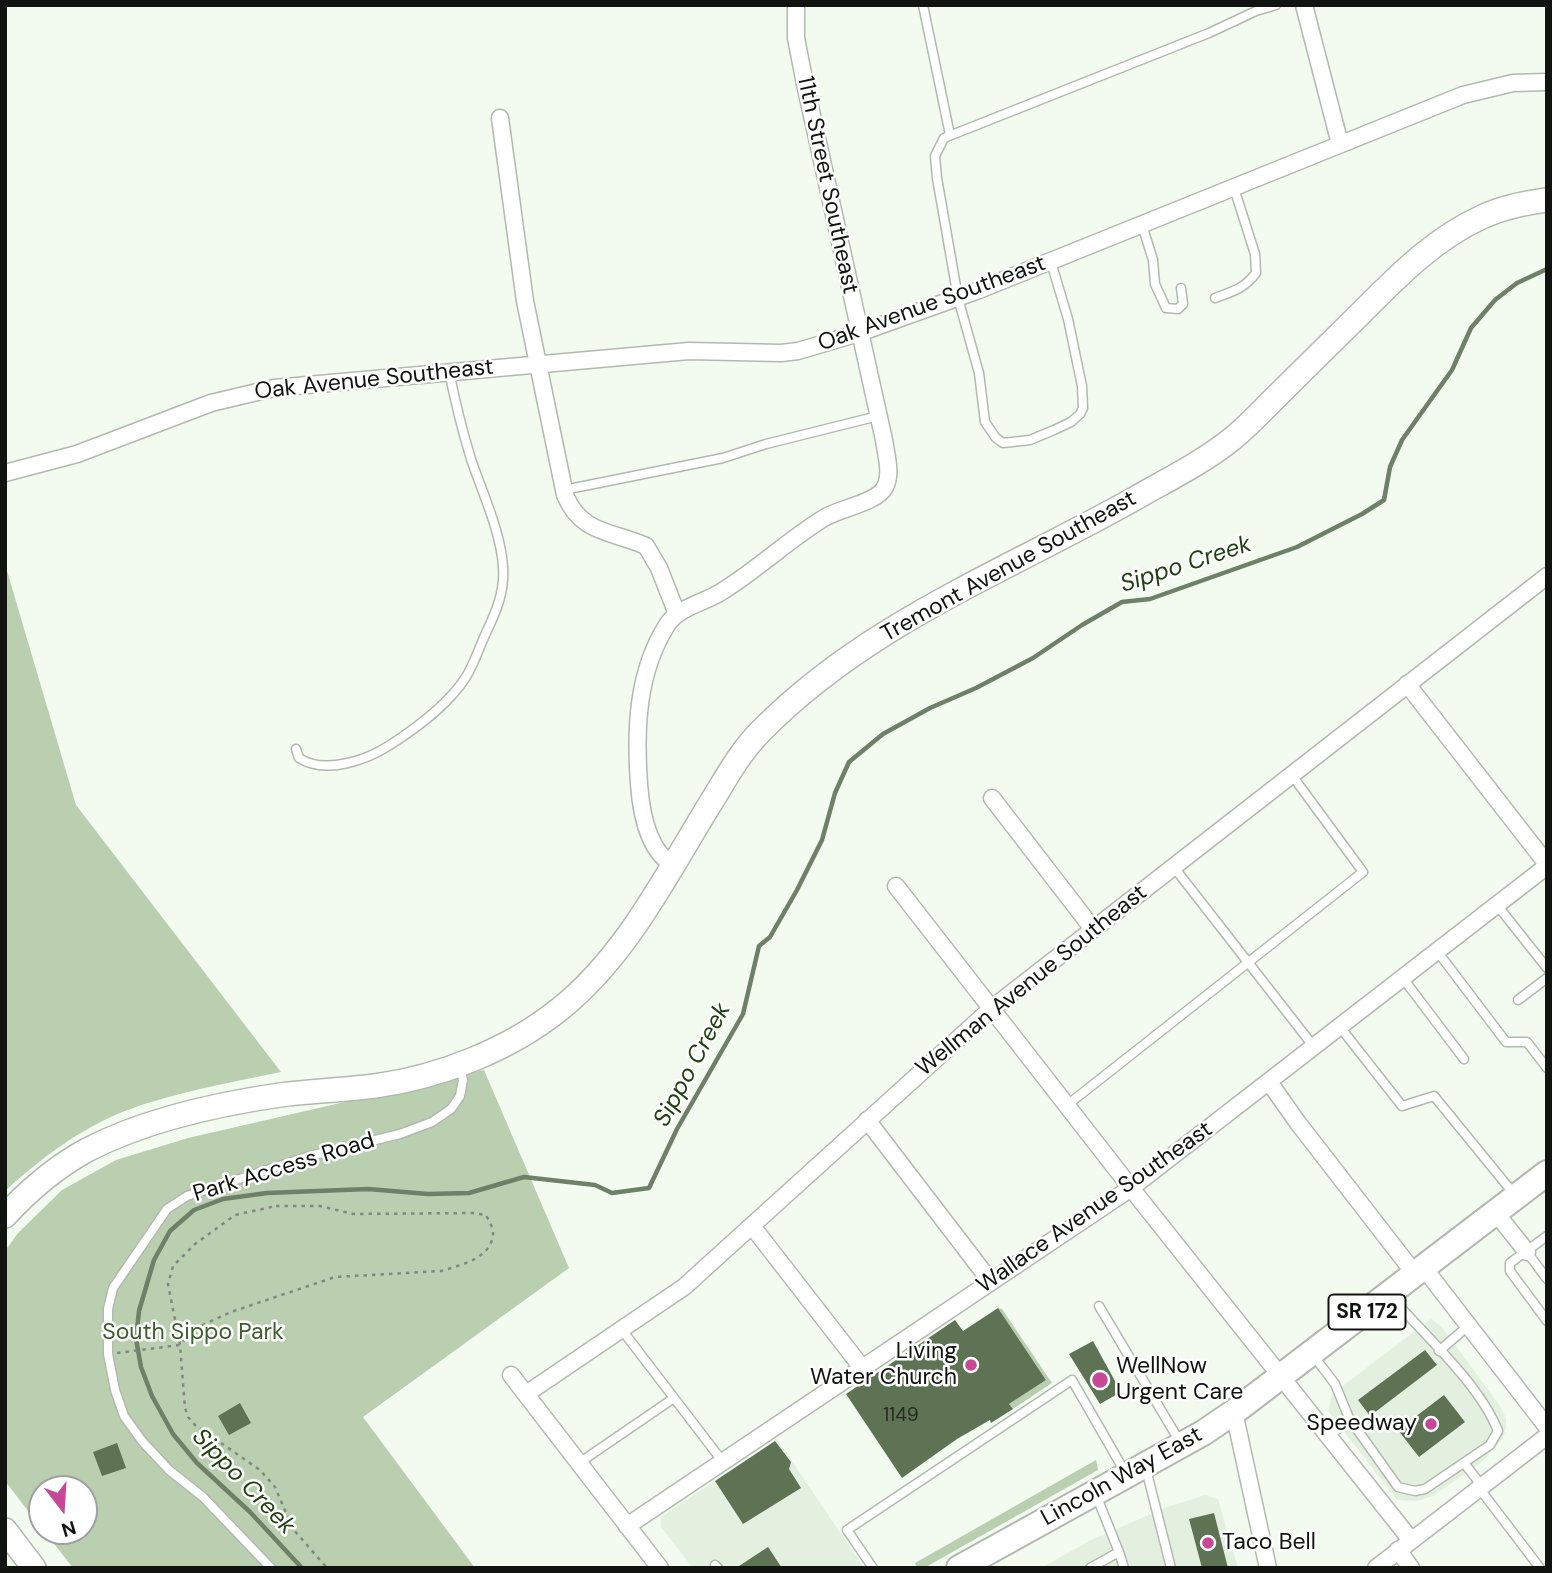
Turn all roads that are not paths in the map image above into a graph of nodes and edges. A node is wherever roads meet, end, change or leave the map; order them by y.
1 (796, 5) edge
2 (923, 5) edge
3 (1276, 5) edge
4 (1304, 5) edge
5 (1547, 82) edge
6 (500, 118) dead end
7 (950, 135) junction
8 (1340, 144) junction
9 (1234, 188) junction
10 (1547, 200) edge
11 (1142, 225) junction
12 (1051, 261) junction
13 (1181, 288) dead end
14 (958, 298) junction
15 (1215, 298) dead end
16 (859, 333) junction
17 (539, 363) junction
18 (449, 371) junction
19 (878, 416) junction
20 (5, 474) edge
21 (564, 490) junction
22 (1547, 576) edge
23 (677, 614) junction
24 (1407, 684) junction
25 (296, 749) dead end
26 (1291, 774) junction
27 (992, 798) dead end
28 (673, 865) junction
29 (1547, 865) edge
30 (1173, 866) junction
31 (896, 886) dead end
32 (1497, 905) junction
33 (1093, 929) junction
34 (1437, 951) junction
35 (1249, 963) junction
36 (1547, 968) edge
37 (1402, 977) junction
38 (1547, 978) edge
39 (1518, 1000) dead end
40 (991, 1009) junction
41 (1340, 1027) junction
42 (1314, 1047) junction
43 (1464, 1059) dead end
44 (460, 1063) junction
45 (1547, 1068) edge
46 (1269, 1082) junction
47 (1066, 1106) junction
48 (867, 1119) junction
49 (1547, 1173) edge
50 (1131, 1188) junction
51 (1516, 1197) junction
52 (1495, 1212) junction
53 (5, 1216) edge
54 (751, 1226) junction
55 (1547, 1236) edge
56 (1527, 1252) junction
57 (1420, 1271) junction
58 (1547, 1279) edge
59 (991, 1282) junction
60 (1389, 1295) junction
61 (1100, 1306) dead end
62 (1547, 1321) edge
63 (1468, 1326) junction
64 (622, 1330) junction
65 (1440, 1351) junction
66 (1313, 1354) junction
67 (863, 1369) junction
68 (511, 1375) dead end
69 (1282, 1378) junction
70 (526, 1394) junction
71 (674, 1398) junction
72 (1234, 1412) junction
73 (1349, 1418) junction
74 (1547, 1427) edge
75 (1547, 1436) edge
76 (1329, 1437) junction
77 (1182, 1444) junction
78 (723, 1462) junction
79 (1465, 1463) junction
80 (579, 1464) junction
81 (1136, 1470) junction
82 (1480, 1487) junction
83 (1095, 1492) junction
84 (627, 1526) junction
85 (5, 1530) edge
86 (1411, 1540) junction
87 (1398, 1550) junction
88 (1119, 1552) junction
89 (34, 1568) edge
90 (271, 1568) edge
91 (660, 1568) edge
92 (873, 1568) edge
93 (959, 1568) edge
94 (1090, 1568) edge
95 (1124, 1568) edge
96 (1171, 1568) edge
97 (1268, 1568) edge
98 (1376, 1568) edge
99 (1411, 1568) edge
100 (1540, 1568) edge

1 - 16 street, 11th Street Southeast
2 - 7 lane
3 - 7 lane
4 - 8 street
5 - 8 street, Oak Avenue Southeast
6 - 17 street
7 - 14 lane
8 - 9 street, Oak Avenue Southeast
9 - 11 street, Oak Avenue Southeast
9 - 15 lane
10 - 28 street, Tremont Avenue Southeast
11 - 12 street, Oak Avenue Southeast
11 - 13 lane
12 - 14 street, Oak Avenue Southeast
12 - 14 lane
14 - 16 street, Oak Avenue Southeast
16 - 17 street, Oak Avenue Southeast
16 - 19 street, 11th Street Southeast
17 - 18 street, Oak Avenue Southeast
17 - 21 street
18 - 20 street, Oak Avenue Southeast
18 - 25 lane
19 - 21 lane
19 - 23 street, 11th Street Southeast
21 - 23 street
22 - 24 street, Wellman Avenue Southeast
23 - 28 street
24 - 26 street, Wellman Avenue Southeast
24 - 29 street
26 - 30 street, Wellman Avenue Southeast
26 - 35 lane
27 - 33 street
28 - 44 street, Tremont Avenue Southeast
29 - 32 street, Wallace Avenue Southeast
30 - 33 street, Wellman Avenue Southeast
30 - 35 lane
31 - 40 street
32 - 34 street, Wallace Avenue Southeast
32 - 36 lane
33 - 40 street, Wellman Avenue Southeast
34 - 37 street, Wallace Avenue Southeast
34 - 45 lane
35 - 42 lane
35 - 47 lane
37 - 41 street, Wallace Avenue Southeast
37 - 43 lane
38 - 39 lane
40 - 47 street
40 - 48 street, Wellman Avenue Southeast
41 - 42 street, Wallace Avenue Southeast
41 - 51 lane
42 - 46 street, Wallace Avenue Southeast
44 - 53 street, Tremont Avenue Southeast
44 - 90 lane, Park Access Road
46 - 50 street, Wallace Avenue Southeast
46 - 57 street
47 - 50 street
48 - 54 street, Wellman Avenue Southeast
48 - 59 street
49 - 51 main road, Lincoln Way East / SR 172
50 - 59 street, Wallace Avenue Southeast
50 - 69 street
51 - 52 main road, Lincoln Way East / SR 172
52 - 56 street
52 - 57 main road, Lincoln Way East / SR 172
54 - 64 street, Wellman Avenue Southeast
54 - 67 street
55 - 56 lane
56 - 58 lane
56 - 62 lane
57 - 60 main road, Lincoln Way East / SR 172
57 - 63 street
59 - 67 street, Wallace Avenue Southeast
60 - 65 lane
60 - 66 main road, Lincoln Way East / SR 172
61 - 77 lane
63 - 65 lane
63 - 74 street
64 - 70 street, Wellman Avenue Southeast
64 - 71 lane
65 - 79 lane
66 - 69 main road, Lincoln Way East / SR 172
66 - 73 lane
67 - 78 street, Wallace Avenue Southeast
68 - 70 street
69 - 72 main road, Lincoln Way East / SR 172
69 - 76 street
70 - 80 street
71 - 78 lane
71 - 80 lane
72 - 77 main road, Lincoln Way East / SR 172
72 - 97 street
73 - 76 lane
73 - 79 lane
75 - 82 street
76 - 86 street
77 - 81 main road, Lincoln Way East / SR 172
78 - 84 street, Wallace Avenue Southeast
79 - 82 lane
80 - 84 street
81 - 83 main road, Lincoln Way East / SR 172
81 - 92 lane
81 - 96 lane
82 - 86 street
82 - 100 lane
83 - 88 lane
83 - 93 main road, Lincoln Way East / SR 172
84 - 91 street
85 - 89 street
86 - 87 street
87 - 98 street
87 - 99 street
88 - 94 lane
88 - 95 lane

